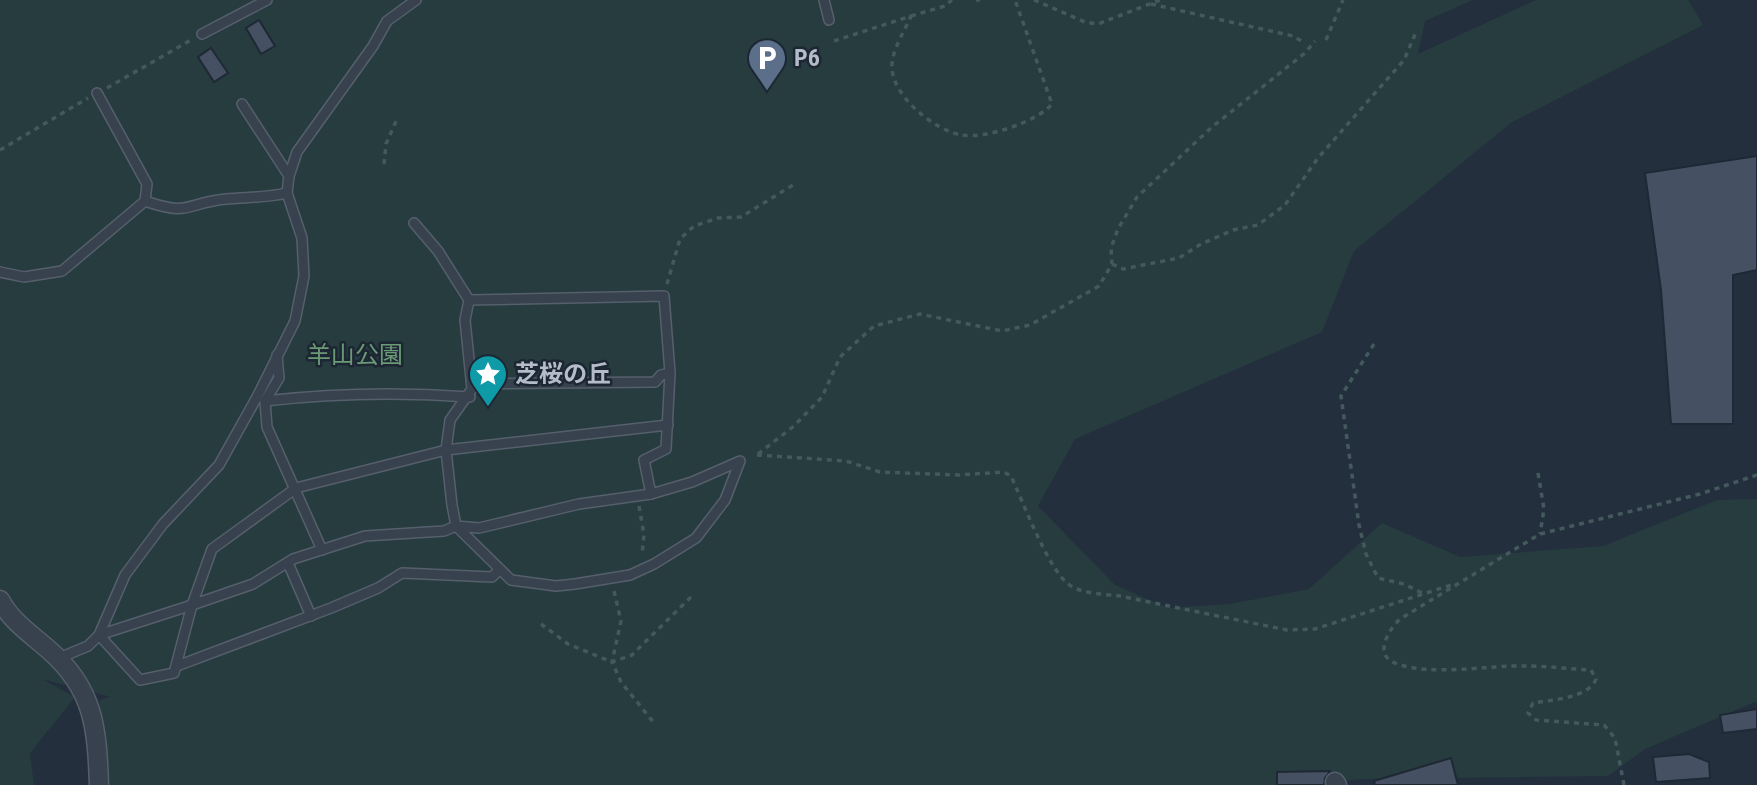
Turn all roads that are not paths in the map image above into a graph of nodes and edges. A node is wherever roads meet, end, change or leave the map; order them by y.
1 (267, 0) edge
2 (416, 0) edge
3 (824, 0) edge
4 (829, 20) dead end
5 (202, 34) dead end
6 (97, 93) dead end
7 (242, 104) dead end
8 (289, 176) junction
9 (287, 193) junction
10 (145, 201) junction
11 (414, 223) dead end
12 (0, 272) edge
13 (469, 300) junction
14 (278, 355) junction
15 (670, 373) junction
16 (473, 384) junction
17 (470, 397) junction
18 (265, 401) junction
19 (668, 425) junction
20 (446, 450) junction
21 (296, 488) junction
22 (651, 494) junction
23 (456, 526) junction
24 (322, 550) junction
25 (288, 563) junction
26 (499, 570) junction
27 (0, 600) edge
28 (192, 605) junction
29 (311, 616) junction
30 (99, 635) junction
31 (59, 659) junction
32 (177, 666) junction
33 (99, 785) edge

1 - 5 lane
2 - 8 lane
3 - 4 lane
6 - 10 lane
7 - 8 lane
8 - 9 lane
9 - 10 lane
9 - 14 lane
10 - 12 lane
11 - 13 lane
13 - 15 lane
13 - 16 lane
14 - 18 lane
14 - 30 lane
15 - 16 lane
15 - 19 lane
16 - 17 lane
17 - 18 lane
17 - 20 lane
18 - 21 lane
19 - 20 lane
19 - 22 lane
20 - 21 lane
20 - 23 lane
21 - 24 lane
21 - 28 lane
22 - 23 lane
22 - 26 lane
23 - 24 lane
23 - 26 lane
24 - 25 lane
25 - 28 lane
25 - 29 lane
26 - 29 lane
27 - 31 street
28 - 30 lane
28 - 32 lane
29 - 32 lane
30 - 31 lane
30 - 32 lane
31 - 33 street

